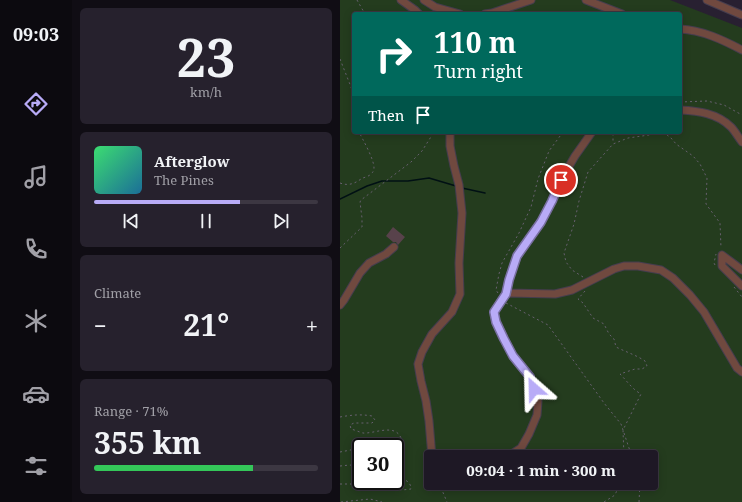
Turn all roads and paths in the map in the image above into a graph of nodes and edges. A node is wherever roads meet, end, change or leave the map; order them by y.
1 (357, 0) edge
2 (401, 0) edge
3 (423, 0) edge
4 (531, 0) edge
5 (586, 0) edge
6 (707, 0) edge
7 (365, 12) edge
8 (417, 12) edge
9 (454, 12) edge
10 (495, 12) edge
11 (617, 12) edge
12 (742, 15) edge
13 (682, 30) edge
14 (742, 50) edge
15 (340, 59) edge
16 (352, 90) edge
17 (682, 102) edge
18 (682, 110) edge
19 (742, 115) edge
20 (360, 134) edge
21 (433, 134) edge
22 (450, 134) edge
23 (591, 134) edge
24 (613, 134) edge
25 (742, 142) edge
26 (613, 144) junction
27 (340, 183) edge
28 (340, 248) edge
29 (394, 248) dead end
30 (721, 249) dead end
31 (715, 255) dead end
32 (718, 268) dead end
33 (742, 270) edge
34 (588, 282) junction
35 (732, 285) dead end
36 (742, 286) edge
37 (506, 294) junction
38 (742, 296) edge
39 (340, 305) edge
40 (742, 372) edge
41 (340, 417) edge
42 (401, 438) edge
43 (352, 450) edge
44 (432, 450) edge
45 (517, 450) edge
46 (624, 450) edge
47 (340, 452) edge
48 (352, 465) edge
49 (340, 466) edge
50 (404, 479) edge
51 (340, 484) edge
52 (352, 484) edge
53 (404, 490) edge
54 (442, 490) edge
55 (617, 490) edge
56 (640, 490) edge
57 (342, 502) edge
58 (382, 502) edge
59 (448, 502) edge
60 (604, 502) edge
61 (639, 502) edge

1 - 7 path
2 - 8 street
3 - 8 street
3 - 9 street
4 - 10 street
5 - 11 street
6 - 12 street
13 - 14 street
15 - 16 path
17 - 19 path
18 - 25 street
20 - 27 path
21 - 28 path
22 - 44 street
23 - 37 street
24 - 26 path
26 - 30 path
26 - 34 path
29 - 39 street
31 - 32 path
33 - 36 street
34 - 37 street
34 - 40 street
34 - 46 path
35 - 38 path
37 - 45 street
41 - 42 path
43 - 47 path
48 - 49 path
50 - 53 path
51 - 52 path
54 - 59 path
55 - 60 path
56 - 61 path
57 - 58 path

